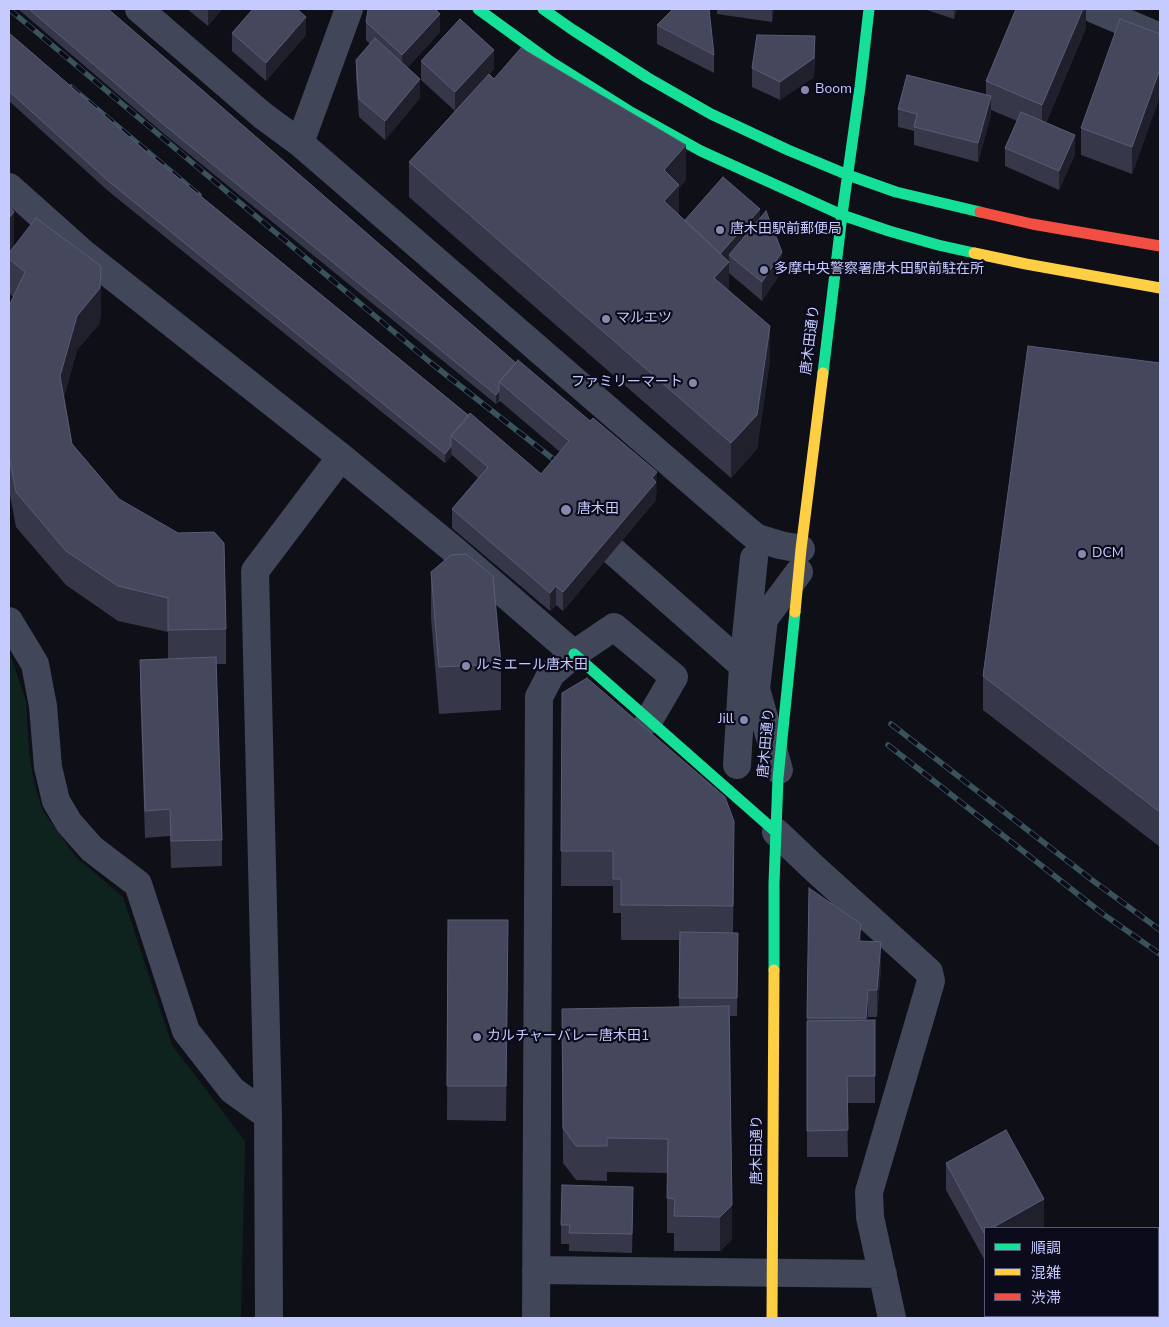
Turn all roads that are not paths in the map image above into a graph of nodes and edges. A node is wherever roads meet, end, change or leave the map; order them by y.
1 (139, 9) edge
2 (349, 9) edge
3 (478, 9) edge
4 (543, 9) edge
5 (869, 9) edge
6 (1094, 9) edge
7 (1160, 37) edge
8 (300, 143) junction
9 (848, 175) junction
10 (9, 187) edge
11 (842, 215) junction
12 (1160, 246) edge
13 (1160, 288) edge
14 (342, 457) junction
15 (613, 551) edge
16 (754, 558) dead end
17 (800, 560) junction
18 (9, 621) edge
19 (574, 654) junction
20 (746, 668) junction
21 (649, 720) junction
22 (753, 761) junction
23 (776, 820) junction
24 (268, 1116) junction
25 (536, 1270) junction
26 (772, 1273) junction
27 (883, 1274) junction
28 (269, 1318) edge
29 (536, 1318) edge
30 (772, 1318) edge
31 (892, 1318) edge

1 - 8 street
2 - 8 street
3 - 11 main road
4 - 9 main road
5 - 9 main road, 唐木田通り
6 - 7 street
8 - 17 street
9 - 11 main road, 唐木田通り
9 - 12 main road
10 - 14 street
11 - 13 main road
11 - 17 main road, 唐木田通り
14 - 19 street
14 - 24 street
15 - 20 street
16 - 20 street
17 - 22 street
18 - 24 street
19 - 21 main road
19 - 21 street
19 - 25 street
20 - 22 street
21 - 23 main road
22 - 23 main road, 唐木田通り
23 - 26 main road, 唐木田通り
23 - 27 street
24 - 28 street
25 - 26 street
25 - 29 street
26 - 27 street
26 - 30 main road, 唐木田通り
27 - 31 street

